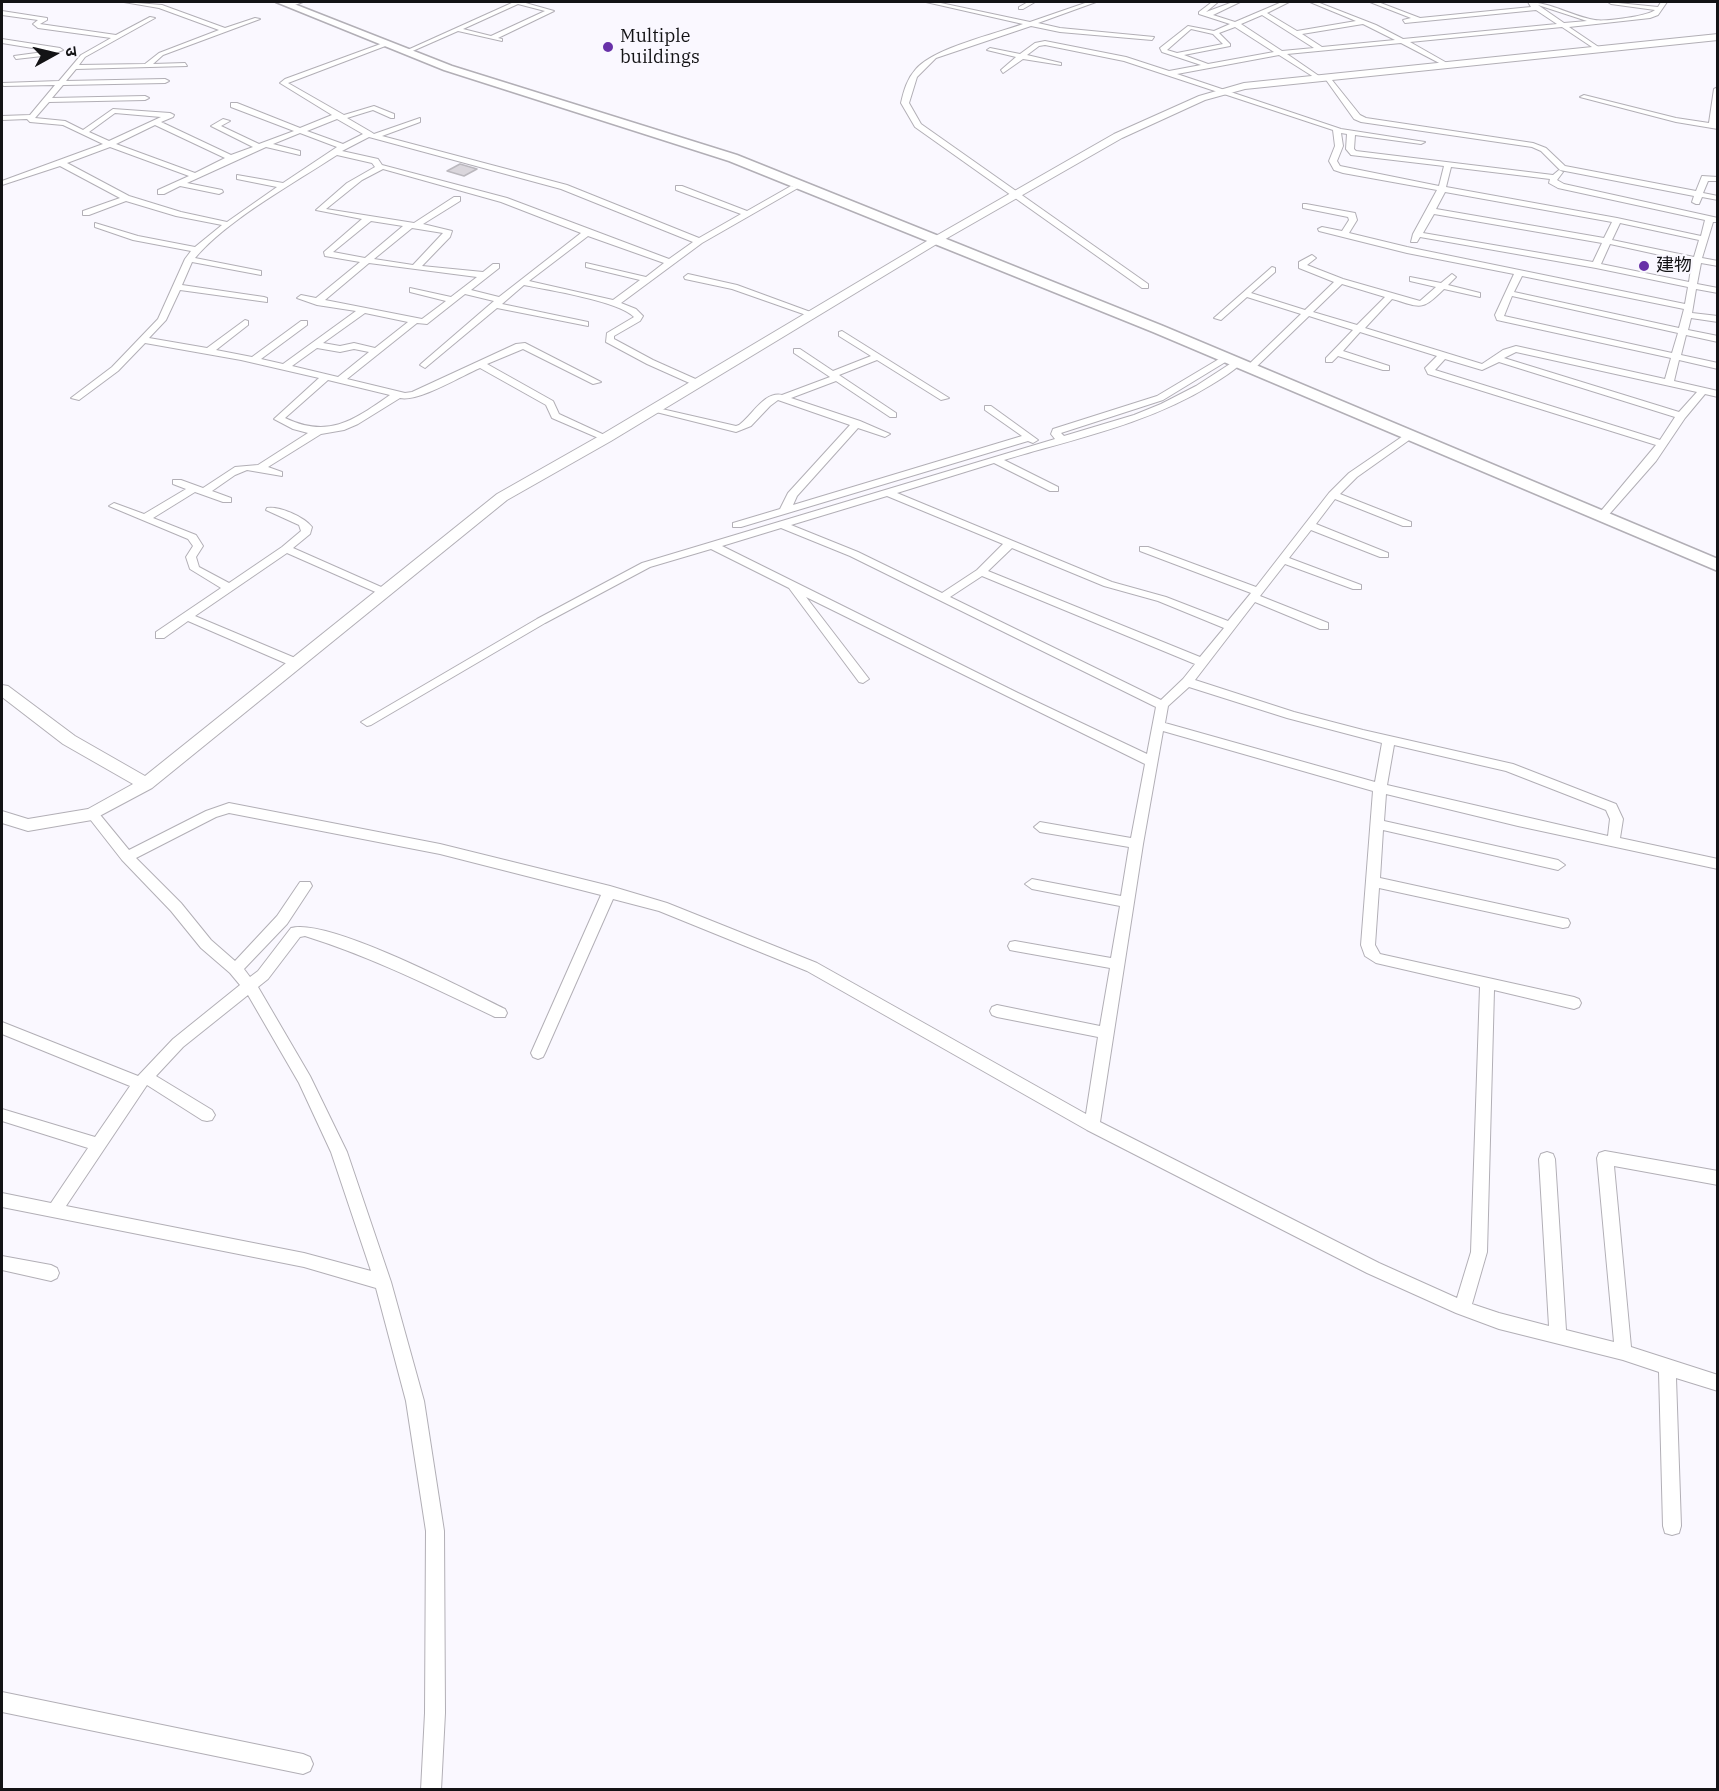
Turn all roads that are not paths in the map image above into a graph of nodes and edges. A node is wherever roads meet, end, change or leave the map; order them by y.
1 (127, 2) edge
2 (518, 2) edge
3 (928, 2) edge
4 (1032, 2) edge
5 (1093, 2) edge
6 (1215, 2) edge
7 (1237, 2) edge
8 (1286, 2) edge
9 (1312, 2) edge
10 (1373, 2) edge
11 (1530, 2) edge
12 (1611, 2) edge
13 (1664, 2) edge
14 (290, 3) edge
15 (1021, 8) dead end
16 (1537, 8) junction
17 (1660, 9) junction
18 (1262, 12) junction
19 (2, 13) edge
20 (1206, 15) junction
21 (152, 18) dead end
22 (257, 19) dead end
23 (1420, 19) junction
24 (1365, 21) junction
25 (1405, 21) dead end
26 (1597, 22) junction
27 (1029, 24) junction
28 (1236, 24) junction
29 (1562, 25) junction
30 (456, 29) junction
31 (224, 30) junction
32 (1215, 33) junction
33 (1297, 33) junction
34 (117, 37) junction
35 (492, 38) junction
36 (1152, 39) dead end
37 (1716, 39) edge
38 (1402, 40) junction
39 (2, 41) edge
40 (506, 42) dead end
41 (386, 44) junction
42 (1321, 49) junction
43 (1598, 49) junction
44 (990, 51) dead end
45 (406, 52) junction
46 (1281, 53) junction
47 (1176, 54) junction
48 (16, 57) dead end
49 (1021, 57) junction
50 (1059, 64) dead end
51 (1208, 64) junction
52 (1445, 64) junction
53 (185, 65) dead end
54 (74, 66) junction
55 (146, 66) junction
56 (1003, 71) dead end
57 (1165, 73) junction
58 (1321, 77) junction
59 (165, 81) dead end
60 (4, 83) edge
61 (60, 83) junction
62 (1718, 88) edge
63 (1221, 92) junction
64 (1584, 97) dead end
65 (145, 98) dead end
66 (48, 100) junction
67 (234, 105) dead end
68 (342, 116) junction
69 (391, 116) dead end
70 (32, 117) junction
71 (2, 118) edge
72 (1360, 119) junction
73 (417, 120) dead end
74 (226, 121) dead end
75 (157, 123) junction
76 (1715, 126) edge
77 (1337, 129) junction
78 (299, 130) junction
79 (86, 132) junction
80 (1351, 133) junction
81 (372, 135) junction
82 (1421, 142) dead end
83 (110, 144) junction
84 (261, 145) junction
85 (339, 150) junction
86 (297, 153) dead end
87 (717, 154) junction
88 (231, 158) junction
89 (61, 163) junction
90 (1448, 164) junction
91 (379, 167) junction
92 (1563, 168) junction
93 (194, 176) junction
94 (240, 177) dead end
95 (1554, 177) junction
96 (1718, 179) edge
97 (2, 183) edge
98 (178, 183) junction
99 (285, 186) junction
100 (679, 188) dead end
101 (794, 188) junction
102 (1441, 188) junction
103 (161, 192) dead end
104 (219, 192) dead end
105 (1017, 194) junction
106 (1698, 195) junction
107 (126, 198) junction
108 (1718, 198) edge
109 (457, 199) dead end
110 (1306, 206) dead end
111 (1431, 211) junction
112 (86, 213) dead end
113 (747, 214) junction
114 (1691, 215) junction
115 (369, 218) junction
116 (1714, 219) edge
117 (1617, 220) junction
118 (228, 224) junction
119 (98, 225) dead end
120 (414, 225) junction
121 (1322, 229) dead end
122 (587, 233) junction
123 (1417, 234) junction
124 (1344, 235) junction
125 (1704, 239) junction
126 (699, 241) junction
127 (1607, 241) junction
128 (934, 242) junction
129 (196, 250) junction
130 (1407, 250) junction
131 (1312, 258) dead end
132 (189, 259) junction
133 (1697, 260) junction
134 (369, 261) junction
135 (669, 261) junction
136 (1718, 264) edge
137 (589, 265) dead end
138 (1596, 265) junction
139 (496, 266) dead end
140 (415, 268) junction
141 (1272, 270) dead end
142 (1345, 271) dead end
143 (1519, 272) junction
144 (258, 273) dead end
145 (484, 275) junction
146 (688, 277) dead end
147 (1452, 277) dead end
148 (645, 279) junction
149 (1413, 279) dead end
150 (1337, 280) junction
151 (522, 282) junction
152 (1691, 285) junction
153 (1145, 286) dead end
154 (1442, 286) junction
155 (177, 287) junction
156 (413, 290) dead end
157 (464, 291) junction
158 (1718, 291) edge
159 (1509, 293) junction
160 (1246, 294) junction
161 (1477, 295) dead end
162 (1390, 297) junction
163 (301, 298) dead end
164 (264, 300) dead end
165 (454, 300) junction
166 (317, 302) junction
167 (498, 303) junction
168 (614, 304) junction
169 (362, 311) junction
170 (1688, 311) junction
171 (1307, 312) junction
172 (812, 314) junction
173 (1218, 318) dead end
174 (1718, 319) edge
175 (414, 321) junction
176 (245, 323) dead end
177 (304, 323) dead end
178 (585, 324) dead end
179 (1360, 327) junction
180 (1683, 332) junction
181 (842, 334) dead end
182 (1718, 339) edge
183 (143, 340) junction
184 (316, 345) junction
185 (209, 351) junction
186 (376, 351) junction
187 (797, 351) dead end
188 (1444, 355) junction
189 (877, 357) junction
190 (1677, 357) junction
191 (1498, 359) junction
192 (253, 360) junction
193 (480, 364) junction
194 (1236, 364) junction
195 (425, 365) dead end
196 (1718, 366) edge
197 (284, 368) junction
198 (1386, 368) dead end
199 (835, 376) junction
200 (326, 377) junction
201 (340, 380) junction
202 (596, 382) dead end
203 (1669, 382) junction
204 (697, 383) junction
205 (1703, 391) junction
206 (1718, 394) edge
207 (397, 395) junction
208 (76, 398) dead end
209 (784, 398) junction
210 (944, 399) dead end
211 (988, 408) dead end
212 (653, 410) junction
213 (893, 415) dead end
214 (1681, 416) junction
215 (856, 423) junction
216 (317, 432) junction
217 (885, 434) dead end
218 (1409, 436) junction
219 (1030, 437) junction
220 (606, 438) junction
221 (1662, 444) junction
222 (1041, 445) junction
223 (994, 459) junction
224 (261, 466) junction
225 (278, 474) dead end
226 (177, 482) dead end
227 (1054, 489) dead end
228 (199, 490) junction
229 (887, 492) junction
230 (1333, 495) junction
231 (227, 500) dead end
232 (114, 506) dead end
233 (271, 510) dead end
234 (785, 510) junction
235 (1601, 517) junction
236 (145, 518) junction
237 (781, 524) junction
238 (737, 525) dead end
239 (1310, 525) junction
240 (1407, 525) dead end
241 (710, 544) junction
242 (1010, 544) junction
243 (286, 549) junction
244 (1144, 549) dead end
245 (1384, 555) dead end
246 (1281, 559) junction
247 (1718, 566) edge
248 (981, 572) junction
249 (793, 586) junction
250 (1357, 586) dead end
251 (229, 588) junction
252 (384, 592) junction
253 (1255, 594) junction
254 (941, 598) junction
255 (187, 617) junction
256 (1230, 626) junction
257 (1324, 626) dead end
258 (160, 635) dead end
259 (1202, 662) junction
260 (296, 663) junction
261 (862, 679) dead end
262 (1187, 682) junction
263 (2, 690) edge
264 (1162, 705) junction
265 (368, 722) dead end
266 (1158, 726) junction
267 (1389, 740) junction
268 (1152, 762) junction
269 (146, 784) junction
270 (1380, 788) junction
271 (92, 814) junction
272 (2, 817) edge
273 (1378, 824) junction
274 (1040, 828) dead end
275 (1613, 842) junction
276 (1136, 844) junction
277 (127, 857) junction
278 (1718, 864) edge
279 (1558, 865) dead end
280 (1374, 882) junction
281 (1032, 884) dead end
282 (305, 886) dead end
283 (610, 891) junction
284 (1127, 903) junction
285 (1563, 923) dead end
286 (1015, 946) dead end
287 (1117, 964) junction
288 (235, 969) junction
289 (1487, 983) junction
290 (250, 987) junction
291 (1574, 1003) dead end
292 (997, 1011) dead end
293 (500, 1014) dead end
294 (2, 1028) edge
295 (1106, 1032) junction
296 (538, 1053) dead end
297 (143, 1080) junction
298 (2, 1115) edge
299 (207, 1115) dead end
300 (1092, 1125) junction
301 (97, 1144) junction
302 (1547, 1159) dead end
303 (1718, 1178) edge
304 (2, 1200) edge
305 (54, 1211) junction
306 (2, 1263) edge
307 (51, 1273) dead end
308 (383, 1282) junction
309 (1462, 1308) junction
310 (1558, 1337) junction
311 (1623, 1352) junction
312 (1667, 1366) junction
313 (1718, 1383) edge
314 (1672, 1526) dead end
315 (2, 1702) edge
316 (303, 1764) dead end
317 (431, 1790) edge

1 - 31 street
2 - 30 street
2 - 35 street
3 - 27 street
4 - 15 street
5 - 27 street
6 - 20 street
7 - 20 street
8 - 18 street
9 - 24 street
10 - 23 street
11 - 16 street
11 - 26 street
12 - 17 street
13 - 17 street
14 - 41 highway
16 - 23 street
16 - 29 street
17 - 26 street
18 - 28 street
18 - 33 street
19 - 34 street
20 - 28 street
21 - 34 street
22 - 31 street
23 - 25 street
24 - 33 street
24 - 38 street
26 - 29 street
27 - 36 street
27 - 105 street
28 - 32 street
28 - 46 street
29 - 38 street
29 - 43 street
30 - 35 street
30 - 45 street
31 - 55 street
32 - 47 street
32 - 47 street
33 - 42 street
34 - 54 street
35 - 40 street
37 - 43 street
38 - 42 street
38 - 52 street
39 - 48 street
41 - 45 highway
41 - 68 street
42 - 46 street
43 - 52 street
44 - 49 street
45 - 87 highway
46 - 51 street
46 - 58 street
47 - 51 street
49 - 50 street
49 - 56 street
49 - 57 street
51 - 57 street
52 - 58 street
53 - 55 street
54 - 55 street
54 - 61 street
57 - 63 street
58 - 63 street
58 - 72 street
59 - 61 street
60 - 61 street
61 - 66 street
62 - 76 street
63 - 77 street
63 - 105 street
64 - 76 street
65 - 66 street
66 - 70 street
67 - 78 street
68 - 69 street
68 - 78 street
68 - 81 street
70 - 71 street
70 - 79 street
72 - 77 street
72 - 92 street
73 - 81 street
74 - 84 street
75 - 79 street
75 - 83 street
75 - 88 street
77 - 80 street
77 - 102 street
78 - 84 street
78 - 85 street
79 - 83 street
80 - 82 street
80 - 90 street
81 - 85 street
81 - 126 street
83 - 89 street
83 - 93 street
84 - 86 street
84 - 88 street
85 - 91 street
85 - 99 street
87 - 101 highway
87 - 128 highway
88 - 93 street
89 - 97 street
89 - 107 street
90 - 95 street
90 - 102 street
91 - 115 street
91 - 122 street
92 - 95 street
92 - 106 street
93 - 98 street
94 - 99 street
95 - 114 street
96 - 106 street
98 - 103 street
98 - 104 street
99 - 118 street
100 - 113 street
101 - 113 street
101 - 128 highway
102 - 111 street
102 - 117 street
105 - 128 street
105 - 153 street
106 - 108 street
106 - 114 street
107 - 112 street
107 - 118 street
109 - 120 street
110 - 124 street
111 - 123 street
111 - 127 street
113 - 126 street
114 - 116 street
115 - 120 street
115 - 134 street
116 - 125 street
117 - 125 street
117 - 127 street
118 - 129 street
119 - 129 street
120 - 134 street
120 - 140 street
121 - 124 street
122 - 135 street
122 - 151 street
123 - 130 street
123 - 138 street
124 - 130 street
125 - 133 street
126 - 135 street
127 - 133 street
127 - 138 street
128 - 172 street
128 - 194 highway
129 - 132 street
130 - 143 street
131 - 150 street
132 - 144 street
132 - 155 street
133 - 136 street
133 - 152 street
134 - 140 street
134 - 166 street
135 - 148 street
137 - 148 street
138 - 152 street
139 - 145 street
140 - 145 street
141 - 160 street
142 - 150 street
143 - 159 street
143 - 170 street
145 - 157 street
146 - 172 street
147 - 154 street
148 - 168 street
149 - 154 street
150 - 162 street
150 - 171 street
151 - 167 street
151 - 168 street
152 - 158 street
152 - 170 street
154 - 161 street
154 - 162 street
155 - 164 street
155 - 183 street
156 - 165 street
157 - 165 street
157 - 167 street
159 - 180 street
159 - 190 street
160 - 171 street
160 - 173 street
162 - 179 street
163 - 166 street
165 - 175 street
166 - 169 street
167 - 178 street
167 - 195 street
168 - 204 street
169 - 175 street
169 - 184 street
170 - 174 street
170 - 180 street
171 - 179 street
171 - 194 street
172 - 204 street
175 - 186 street
176 - 185 street
177 - 192 street
179 - 188 street
179 - 198 street
180 - 182 street
180 - 190 street
181 - 189 street
183 - 185 street
183 - 208 street
184 - 186 street
184 - 197 street
185 - 192 street
186 - 201 street
187 - 199 street
188 - 191 street
188 - 221 street
189 - 199 street
189 - 210 street
190 - 196 street
190 - 203 street
191 - 203 street
191 - 214 street
192 - 197 street
193 - 202 street
193 - 207 street
193 - 220 street
194 - 218 highway
194 - 222 street
197 - 200 street
199 - 209 street
199 - 213 street
200 - 201 street
200 - 216 street
201 - 207 street
203 - 205 street
204 - 212 street
205 - 206 street
205 - 214 street
207 - 216 street
209 - 212 street
209 - 215 street
211 - 219 street
212 - 220 street
214 - 221 street
215 - 217 street
215 - 234 street
216 - 224 street
218 - 230 street
218 - 235 highway
219 - 222 street
219 - 234 street
220 - 252 street
221 - 235 street
222 - 223 street
223 - 227 street
223 - 229 street
224 - 225 street
224 - 228 street
226 - 228 street
228 - 231 street
228 - 236 street
229 - 237 street
229 - 242 street
230 - 239 street
230 - 240 street
232 - 236 street
233 - 243 street
234 - 238 street
235 - 247 highway
236 - 251 street
237 - 241 street
237 - 254 street
239 - 245 street
239 - 246 street
241 - 249 street
241 - 265 street
242 - 248 street
242 - 256 street
243 - 251 street
243 - 252 street
244 - 253 street
246 - 250 street
246 - 253 street
248 - 254 street
248 - 259 street
249 - 261 street
249 - 268 street
251 - 255 street
252 - 260 street
253 - 256 street
253 - 257 street
254 - 264 street
255 - 258 street
255 - 260 street
256 - 259 street
259 - 262 street
260 - 269 street
262 - 264 street
262 - 267 street
263 - 269 street
264 - 266 street
266 - 268 street
266 - 270 street
267 - 270 street
267 - 275 street
268 - 276 street
269 - 271 street
270 - 273 street
270 - 275 street
271 - 272 street
271 - 277 street
273 - 279 street
273 - 280 street
274 - 276 street
275 - 278 street
276 - 284 street
277 - 283 street
277 - 288 street
280 - 285 street
280 - 289 street
281 - 284 street
282 - 288 street
283 - 296 street
283 - 300 street
284 - 287 street
286 - 287 street
287 - 295 street
288 - 290 street
289 - 291 street
289 - 309 street
290 - 293 street
290 - 297 street
290 - 308 street
292 - 295 street
294 - 297 street
295 - 300 street
297 - 299 street
297 - 301 street
298 - 301 street
300 - 309 street
301 - 305 street
302 - 310 street
303 - 311 street
304 - 305 street
305 - 308 street
306 - 307 street
308 - 317 street
309 - 310 street
310 - 311 street
311 - 312 street
312 - 313 street
312 - 314 street
315 - 316 street

